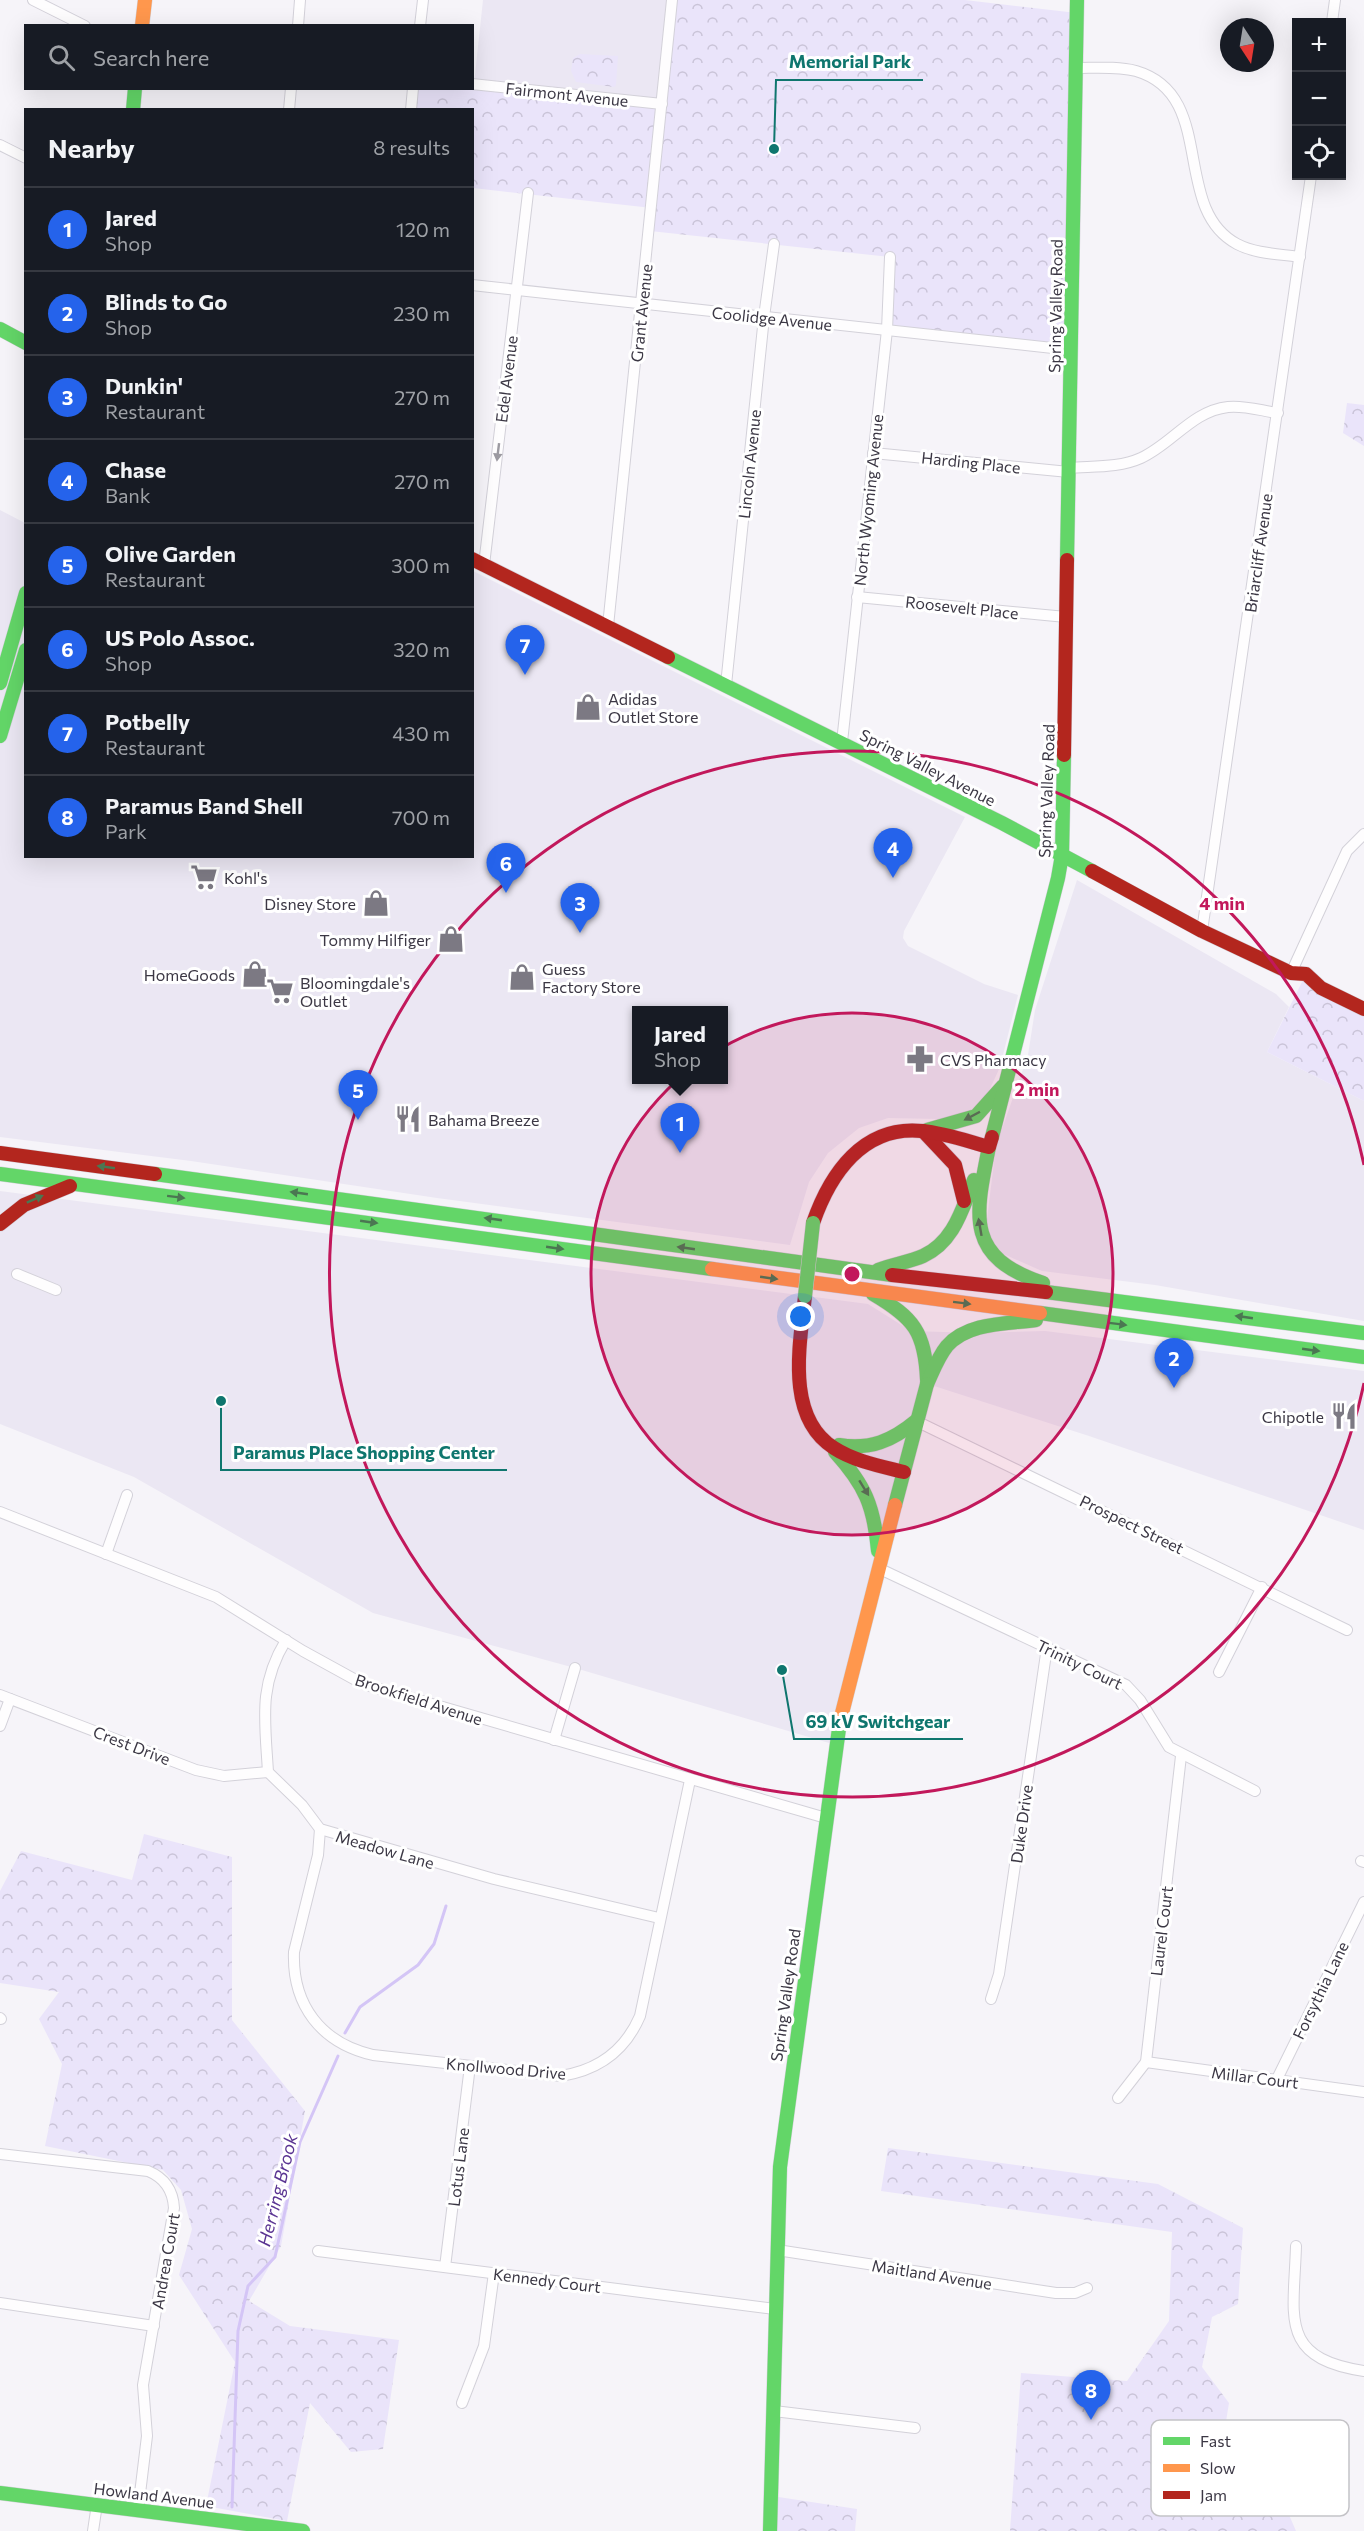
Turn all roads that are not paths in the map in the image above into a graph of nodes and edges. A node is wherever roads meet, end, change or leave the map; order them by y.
1 (33, 0) edge
2 (144, 0) edge
3 (300, 0) edge
4 (423, 0) edge
5 (672, 0) edge
6 (1077, 0) edge
7 (1335, 0) edge
8 (1333, 18) edge
9 (81, 24) edge
10 (142, 24) edge
11 (298, 24) edge
12 (420, 24) edge
13 (1076, 68) junction
14 (474, 84) edge
15 (135, 90) edge
16 (291, 90) edge
17 (413, 90) edge
18 (662, 104) junction
19 (133, 108) edge
20 (289, 108) edge
21 (411, 108) edge
22 (0, 145) edge
23 (24, 157) edge
24 (1310, 180) edge
25 (528, 194) dead end
26 (774, 244) dead end
27 (890, 257) dead end
28 (1300, 258) junction
29 (474, 285) edge
30 (517, 290) junction
31 (643, 303) junction
32 (764, 317) junction
33 (0, 329) edge
34 (886, 330) junction
35 (24, 342) edge
36 (1071, 350) junction
37 (1278, 413) junction
38 (873, 453) junction
39 (1069, 470) junction
40 (478, 562) edge
41 (858, 597) junction
42 (24, 600) edge
43 (1066, 617) junction
44 (608, 626) junction
45 (24, 657) edge
46 (0, 683) edge
47 (726, 685) junction
48 (0, 736) edge
49 (842, 742) junction
50 (1364, 834) edge
51 (1062, 855) junction
52 (1202, 931) junction
53 (1291, 974) junction
54 (1364, 1009) edge
55 (1007, 1080) junction
56 (923, 1131) junction
57 (989, 1147) junction
58 (0, 1153) edge
59 (0, 1174) edge
60 (76, 1184) junction
61 (964, 1201) junction
62 (0, 1224) edge
63 (873, 1273) junction
64 (17, 1274) dead end
65 (56, 1290) dead end
66 (867, 1291) junction
67 (1111, 1299) junction
68 (1059, 1316) junction
69 (1364, 1333) edge
70 (1364, 1357) edge
71 (927, 1384) junction
72 (916, 1421) junction
73 (827, 1442) junction
74 (904, 1472) junction
75 (127, 1495) dead end
76 (0, 1512) edge
77 (106, 1554) junction
78 (878, 1568) junction
79 (1262, 1587) junction
80 (1347, 1630) dead end
81 (286, 1640) junction
82 (1047, 1647) junction
83 (575, 1668) dead end
84 (1219, 1672) dead end
85 (5, 1697) edge
86 (0, 1726) edge
87 (554, 1740) junction
88 (1181, 1756) junction
89 (268, 1772) junction
90 (690, 1780) junction
91 (1255, 1791) dead end
92 (826, 1818) junction
93 (320, 1830) junction
94 (1364, 1902) edge
95 (659, 1918) junction
96 (991, 1999) dead end
97 (1146, 2062) junction
98 (470, 2066) junction
99 (1278, 2079) junction
100 (1364, 2092) edge
101 (1118, 2098) dead end
102 (0, 2154) edge
103 (1296, 2246) dead end
104 (777, 2250) junction
105 (318, 2251) dead end
106 (445, 2267) junction
107 (494, 2273) junction
108 (1086, 2288) dead end
109 (0, 2303) edge
110 (775, 2309) junction
111 (153, 2326) junction
112 (1364, 2371) edge
113 (462, 2403) dead end
114 (774, 2411) junction
115 (915, 2428) dead end
116 (0, 2493) edge
117 (97, 2504) junction
118 (138, 2510) junction
119 (93, 2531) edge
120 (303, 2531) edge
121 (770, 2531) edge

1 - 9 street
2 - 10 main road
3 - 11 street
4 - 12 street
5 - 18 street, Grant Avenue
6 - 13 main road, Spring Valley Road
7 - 8 street
13 - 28 street
13 - 36 main road, Spring Valley Road
14 - 18 street, Fairmont Avenue
15 - 19 main road
16 - 20 street
17 - 21 street
18 - 31 street, Grant Avenue
22 - 23 street
24 - 28 street, Briarcliff Avenue
25 - 30 street, Edel Avenue
26 - 32 street, Lincoln Avenue
27 - 34 street, North Wyoming Avenue
28 - 37 street, Briarcliff Avenue
29 - 30 street, Coolidge Avenue
30 - 31 street, Coolidge Avenue
30 -> 40 street, Edel Avenue
31 - 32 street, Coolidge Avenue
31 - 44 street, Grant Avenue
32 - 34 street, Coolidge Avenue
32 - 47 street, Lincoln Avenue
33 - 35 main road
34 - 36 street, Coolidge Avenue
34 - 38 street, North Wyoming Avenue
36 - 39 main road, Spring Valley Road
37 - 39 street, Harding Place
37 - 52 street, Briarcliff Avenue
38 - 39 street, Harding Place
38 - 41 street, North Wyoming Avenue
39 - 43 main road, Spring Valley Road
40 - 44 main road, Spring Valley Avenue
41 - 43 street, Roosevelt Place
41 - 49 street, North Wyoming Avenue
42 - 46 main road
43 - 51 main road, Spring Valley Road
44 - 47 main road, Spring Valley Avenue
45 - 48 main road
47 - 49 main road, Spring Valley Avenue
49 - 51 main road, Spring Valley Avenue
50 - 53 street
51 - 52 main road, Spring Valley Avenue
51 - 55 main road, Spring Valley Road
52 - 53 main road, Spring Valley Avenue
53 - 54 main road, Spring Valley Avenue
55 -> 56 main road
55 - 57 main road, Spring Valley Road
56 - 57 main road
56 - 61 main road
56 - 73 main road, bridge
57 - 61 main road
67 -> 57 main road
63 -> 58 main road
59 - 60 main road
62 -> 60 main road
60 -> 66 main road
61 - 63 main road
63 - 67 main road
64 - 65 street
66 -> 68 main road
66 - 71 main road
69 -> 67 main road
68 -> 70 main road
68 - 71 main road
71 - 72 main road, Spring Valley Road
72 - 73 main road
72 - 74 main road, Spring Valley Road
72 - 79 street, Prospect Street
73 - 74 main road
73 -> 78 main road
74 - 78 main road, Spring Valley Road
75 - 77 street
76 - 77 street, Brookfield Avenue
77 - 81 street, Brookfield Avenue
78 - 82 street, Trinity Court
78 - 92 main road, Spring Valley Road
79 - 80 street, Prospect Street
79 - 84 street
81 - 87 street, Brookfield Avenue
81 - 89 street
82 - 88 street, Trinity Court
82 - 96 street, Duke Drive
83 - 87 street
85 - 86 street
85 - 89 street, Crest Drive
87 - 90 street, Brookfield Avenue
88 - 91 street, Trinity Court
88 - 97 street, Laurel Court
89 - 93 street, Meadow Lane
90 - 92 street, Brookfield Avenue
90 - 95 street, Knollwood Drive
92 - 104 main road, Spring Valley Road
93 - 95 street, Meadow Lane
93 - 98 street, Knollwood Drive
94 - 99 street, Forsythia Lane
95 - 98 street, Knollwood Drive
97 - 99 street, Millar Court
97 - 101 street
98 - 106 street, Lotus Lane
99 - 100 street, Millar Court
102 - 111 street, Andrea Court
103 - 112 street
104 - 108 street, Maitland Avenue
104 - 110 main road, Spring Valley Road
105 - 106 street, Kennedy Court
106 - 107 street, Kennedy Court
107 - 110 street, Kennedy Court
107 - 113 street
109 - 111 street
110 - 114 main road, Spring Valley Road
111 - 118 street, Andrea Court
114 - 115 street
114 - 121 main road, Spring Valley Road
116 - 117 main road, Howland Avenue
117 - 118 main road, Howland Avenue
117 - 119 street
118 - 120 main road, Howland Avenue

